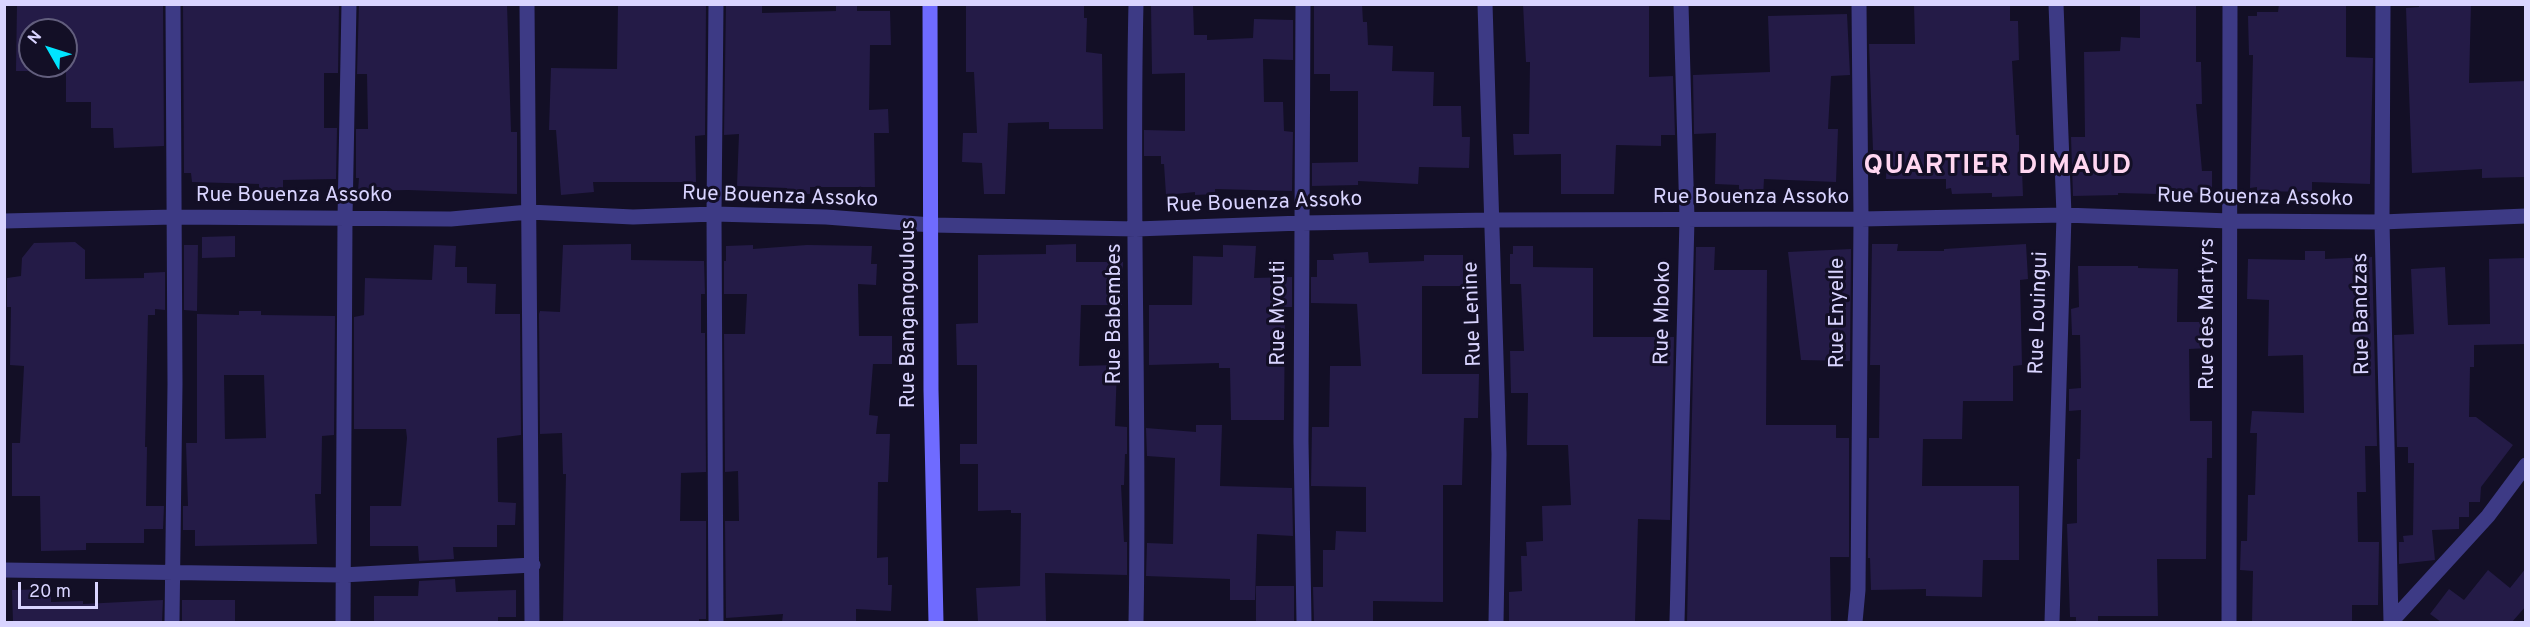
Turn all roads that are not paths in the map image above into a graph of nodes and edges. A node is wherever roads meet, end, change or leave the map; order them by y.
1 (172, 4) edge
2 (349, 4) edge
3 (527, 4) edge
4 (716, 4) edge
5 (930, 4) edge
6 (1136, 4) edge
7 (1303, 4) edge
8 (1485, 4) edge
9 (1681, 4) edge
10 (1859, 4) edge
11 (2056, 4) edge
12 (2230, 4) edge
13 (2383, 4) edge
14 (530, 212) junction
15 (714, 214) junction
16 (2064, 215) junction
17 (2526, 216) edge
18 (174, 217) junction
19 (345, 218) junction
20 (1687, 219) junction
21 (1861, 219) junction
22 (1492, 220) junction
23 (4, 221) edge
24 (2230, 221) junction
25 (2382, 222) junction
26 (1302, 223) junction
27 (932, 225) junction
28 (1136, 229) junction
29 (2526, 465) edge
30 (533, 565) junction
31 (4, 570) edge
32 (172, 573) junction
33 (342, 575) junction
34 (172, 622) edge
35 (343, 622) edge
36 (532, 622) edge
37 (716, 622) edge
38 (936, 622) edge
39 (1136, 622) edge
40 (1304, 622) edge
41 (1496, 622) edge
42 (1677, 622) edge
43 (1855, 622) edge
44 (2052, 622) edge
45 (2229, 622) edge
46 (2391, 622) edge

1 - 18 street
2 - 19 street
3 - 14 street
4 - 15 street
5 - 27 street, Rue Bangangoulous
6 - 28 street, Rue Babembes
7 - 26 street, Rue Mvouti
8 - 22 street, Rue Lenine
9 - 20 street, Rue Mboko
10 - 21 street, Rue Enyelle
11 - 16 street, Rue Louingui
12 - 24 street, Rue des Martyrs
13 - 25 street, Rue Bandzas
14 - 15 street, Rue Bouenza Assoko
14 - 19 street, Rue Bouenza Assoko
14 - 30 street
15 - 27 street, Rue Bouenza Assoko
15 - 37 street
16 - 21 street, Rue Bouenza Assoko
16 - 24 street, Rue Bouenza Assoko
16 - 44 street, Rue Louingui
17 - 25 street, Rue Bouenza Assoko
18 - 19 street, Rue Bouenza Assoko
18 - 23 street, Rue Bouenza Assoko
18 - 32 street
19 - 33 street
20 - 21 street, Rue Bouenza Assoko
20 - 22 street, Rue Bouenza Assoko
20 - 42 street, Rue Mboko
21 - 43 street, Rue Enyelle
22 - 26 street, Rue Bouenza Assoko
22 - 41 street, Rue Lenine
24 - 25 street, Rue Bouenza Assoko
24 - 45 street, Rue des Martyrs
25 - 46 street, Rue Bandzas
26 - 28 street, Rue Bouenza Assoko
26 - 40 street, Rue Mvouti
27 - 28 street, Rue Bouenza Assoko
27 - 38 street, Rue Bangangoulous
28 - 39 street, Rue Babembes
29 - 46 street
30 - 33 street
30 - 36 street
31 - 32 street
32 - 33 street
32 - 34 street
33 - 35 street

